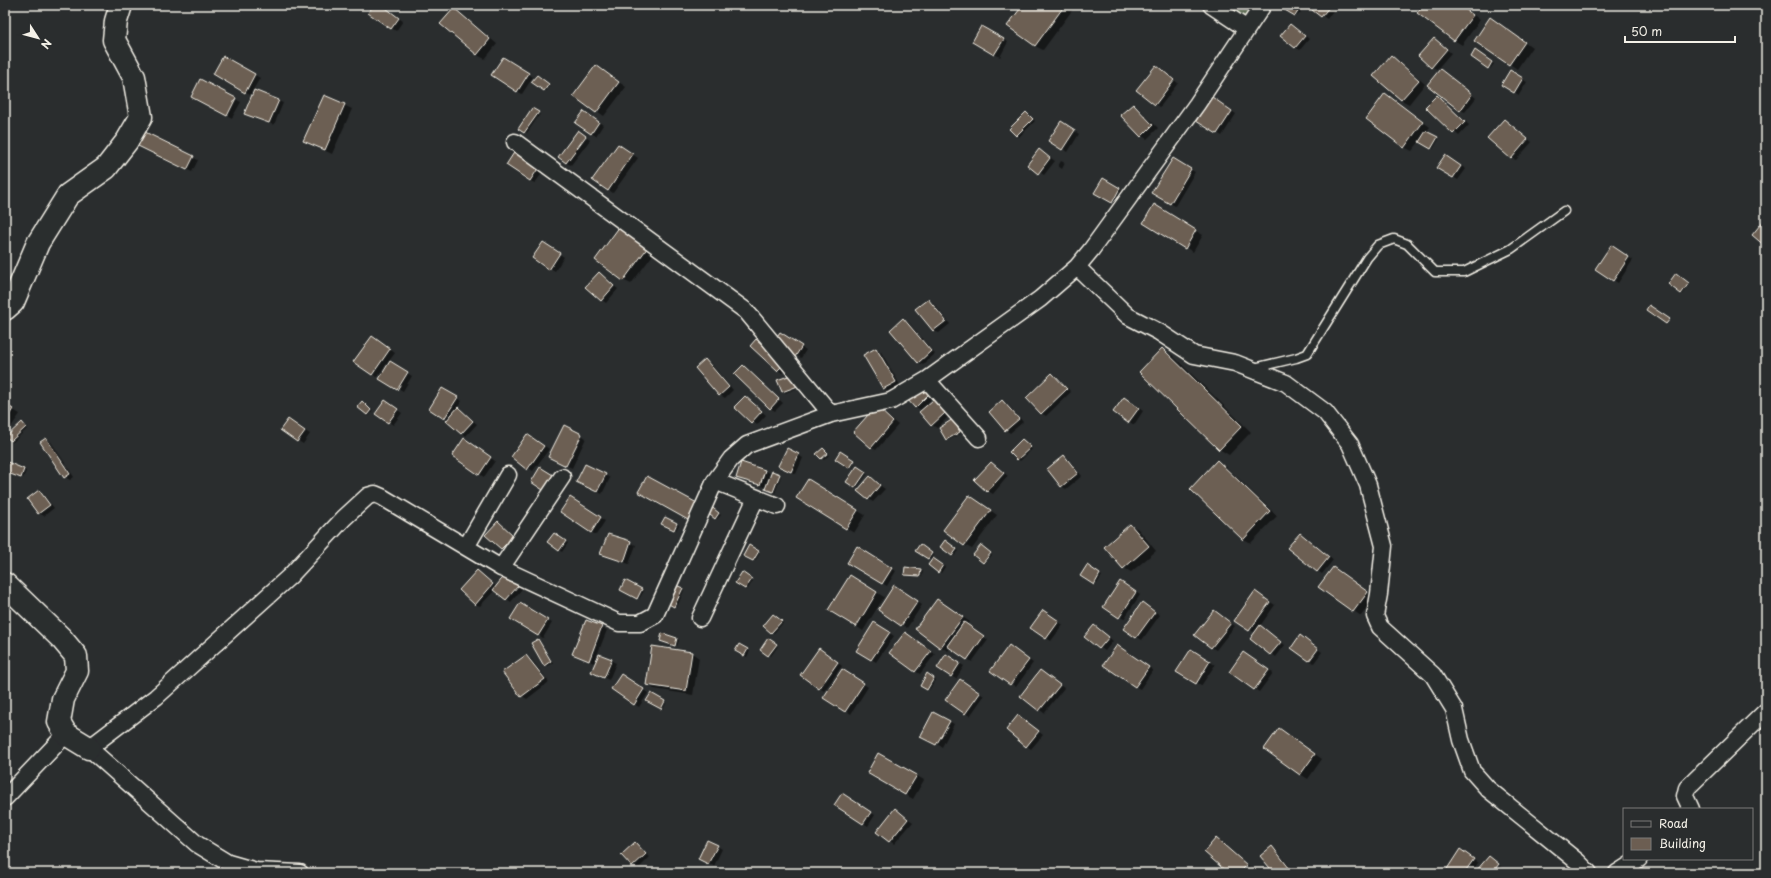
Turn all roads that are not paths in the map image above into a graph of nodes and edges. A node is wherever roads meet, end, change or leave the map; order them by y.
1 (121, 5) edge
2 (1211, 5) edge
3 (1264, 5) edge
4 (1247, 29) junction
5 (515, 142) dead end
6 (1564, 211) dead end
7 (1077, 267) junction
8 (5, 309) edge
9 (1249, 369) junction
10 (927, 380) junction
11 (831, 414) junction
12 (980, 438) dead end
13 (508, 475) dead end
14 (562, 477) dead end
15 (716, 481) junction
16 (756, 498) junction
17 (777, 506) dead end
18 (466, 548) junction
19 (501, 568) junction
20 (5, 584) edge
21 (700, 618) dead end
22 (1766, 711) edge
23 (66, 734) junction
24 (89, 748) junction
25 (5, 798) edge
26 (1691, 808) edge
27 (1637, 860) edge
28 (300, 873) edge
29 (1589, 873) edge
30 (1617, 873) edge

1 - 8 street
2 - 4 street
3 - 4 street
4 - 7 street
5 - 11 street
6 - 9 lane
7 - 9 street
7 - 10 street
9 - 29 street
10 - 11 street
10 - 12 street
11 - 15 street
13 - 18 street
14 - 19 street
15 - 16 street
15 - 19 street
16 - 17 street
16 - 21 street
18 - 19 street
18 - 24 street
20 - 23 street
22 - 26 street
23 - 24 street
23 - 25 street
24 - 28 street
27 - 30 street

